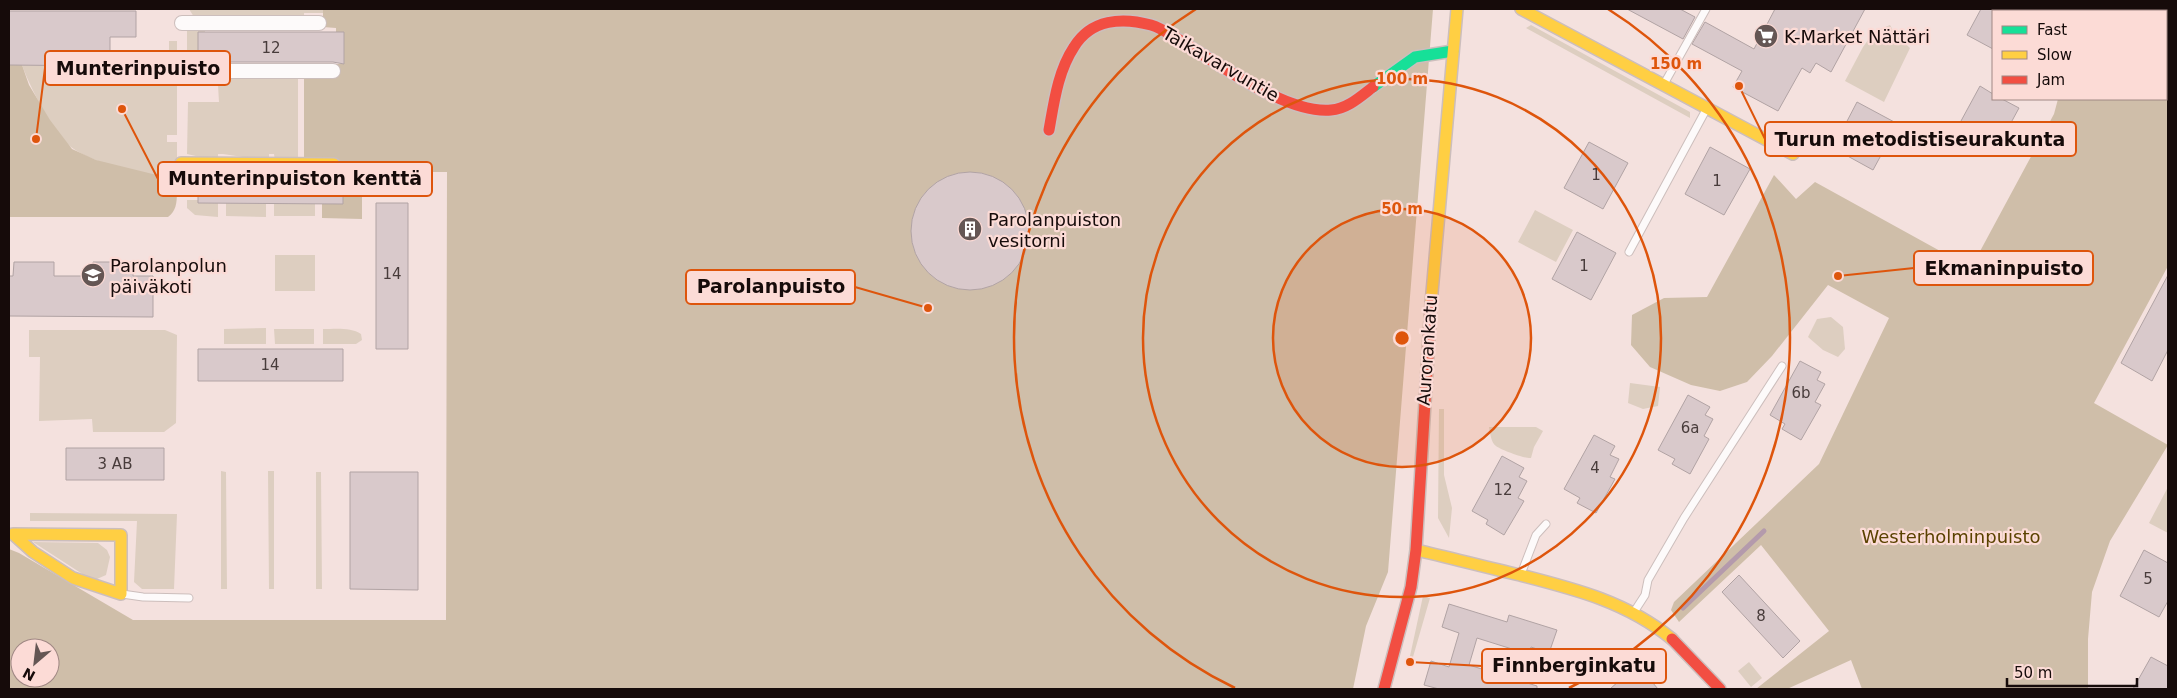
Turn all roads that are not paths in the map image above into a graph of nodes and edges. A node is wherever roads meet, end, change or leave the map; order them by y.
1 (1457, 9) edge
2 (1521, 9) edge
3 (1706, 9) edge
4 (182, 23) dead end
5 (319, 23) dead end
6 (1453, 51) junction
7 (182, 71) dead end
8 (333, 71) dead end
9 (1664, 85) junction
10 (1707, 108) junction
11 (1049, 130) dead end
12 (1793, 154) dead end
13 (181, 163) dead end
14 (334, 164) dead end
15 (1629, 252) dead end
16 (1782, 366) dead end
17 (1546, 524) dead end
18 (11, 533) edge
19 (1416, 550) junction
20 (1521, 575) junction
21 (121, 594) junction
22 (189, 598) dead end
23 (1634, 613) junction
24 (1384, 689) edge
25 (1720, 689) edge

1 - 6 street, Aurorankatu
2 - 9 street
3 - 9 lane
4 - 5 street
6 - 11 street, Taikavarvuntie
6 - 19 street, Aurorankatu
7 - 8 street
9 - 10 street
10 - 12 street
10 - 15 lane
13 - 14 street
16 - 23 lane
17 - 20 lane
18 - 21 street
18 - 21 street
19 - 20 street
19 - 24 street, Aurorankatu
20 - 23 street
21 - 22 lane
23 - 25 street

